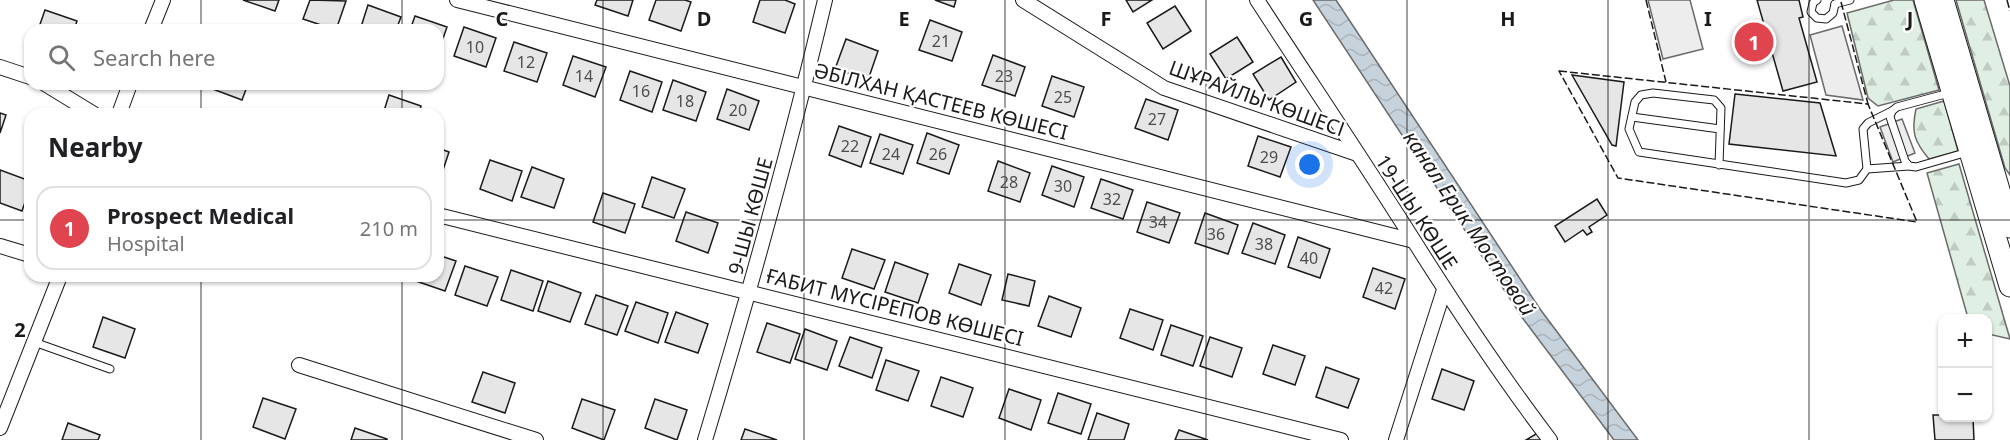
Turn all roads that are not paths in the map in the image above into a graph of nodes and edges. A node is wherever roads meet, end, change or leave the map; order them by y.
1 (163, 0) edge
2 (457, 0) edge
3 (825, 0) edge
4 (1023, 0) edge
5 (1257, 0) edge
6 (1817, 0) edge
7 (1850, 0) edge
8 (1925, 0) edge
9 (1943, 0) edge
10 (1833, 2) edge
11 (153, 24) edge
12 (0, 67) edge
13 (24, 75) edge
14 (805, 86) junction
15 (55, 90) edge
16 (128, 90) edge
17 (1951, 92) junction
18 (84, 108) edge
19 (121, 108) edge
20 (1892, 111) junction
21 (1632, 117) junction
22 (1720, 129) junction
23 (1969, 152) junction
24 (1357, 154) junction
25 (1719, 165) junction
26 (1909, 166) junction
27 (1867, 169) junction
28 (1998, 198) edge
29 (444, 216) edge
30 (2010, 227) edge
31 (1414, 241) junction
32 (0, 246) edge
33 (24, 253) edge
34 (58, 282) edge
35 (2010, 286) edge
36 (1444, 290) junction
37 (750, 291) junction
38 (34, 342) junction
39 (299, 365) dead end
40 (110, 369) dead end
41 (0, 428) edge
42 (536, 440) edge
43 (705, 440) edge
44 (1341, 440) edge
45 (1396, 440) edge
46 (1550, 440) edge

1 - 11 street
2 - 14 street, ӘБІЛХАН ҚАСТЕЕВ КӨШЕСI
3 - 14 street, 9-ШЫ КӨШЕ
4 - 24 street, ШҰРАЙЛЫ КӨШЕСІ
5 - 24 street, 19-ШЫ КӨШЕ
6 - 10 lane
7 - 10 lane
8 - 17 main road
9 - 28 main road
12 - 13 street
14 - 31 street, ӘБІЛХАН ҚАСТЕЕВ КӨШЕСI
14 - 37 street, 9-ШЫ КӨШЕ
15 - 18 street
16 - 19 street
17 - 20 lane
17 - 23 main road
20 - 26 lane
20 - 27 lane
21 - 22 lane
21 - 22 lane
21 - 25 lane
22 - 25 lane
23 - 26 lane
23 - 28 main road
24 - 31 street, 19-ШЫ КӨШЕ
25 - 27 lane
26 - 27 lane
28 - 30 main road
28 - 35 main road
29 - 37 street, ҒАБИТ МҮСІРЕПОВ КӨШЕСI
31 - 36 street, 19-ШЫ КӨШЕ
32 - 33 street
34 - 38 street
36 - 45 street
36 - 46 street, 19-ШЫ КӨШЕ
37 - 43 street, 9-ШЫ КӨШЕ
37 - 44 street, ҒАБИТ МҮСІРЕПОВ КӨШЕСI
38 - 40 lane
38 - 41 street
39 - 42 street

